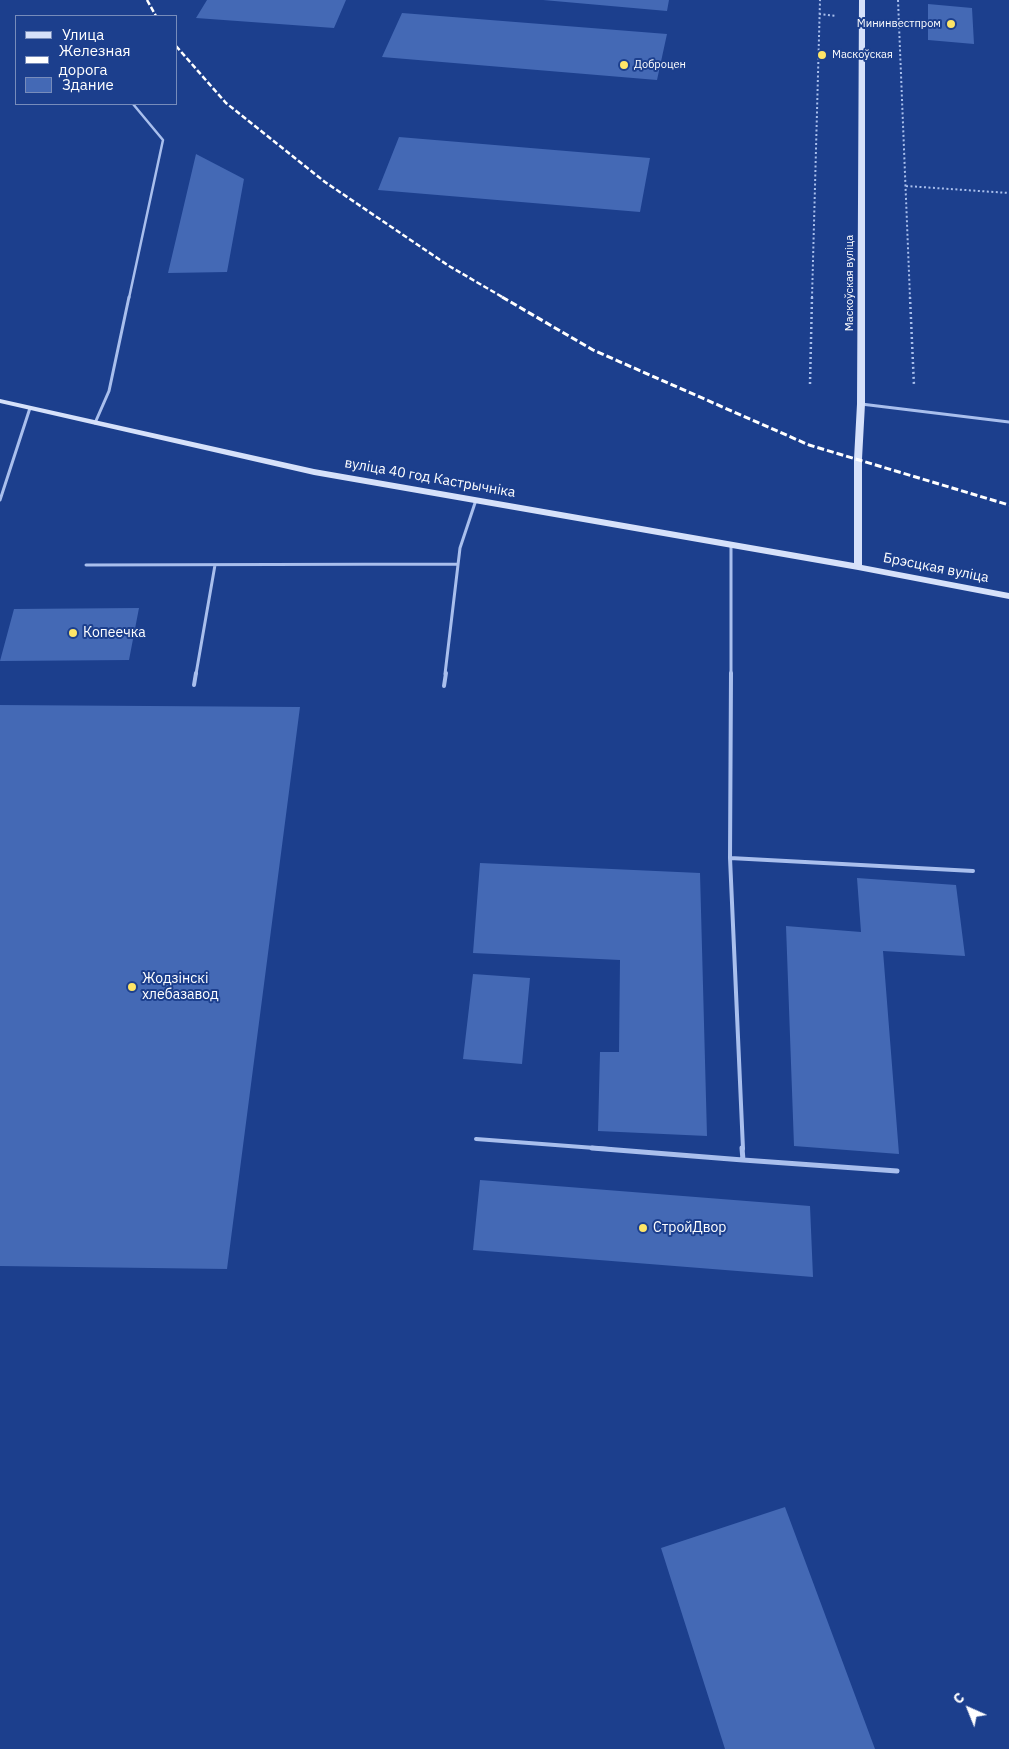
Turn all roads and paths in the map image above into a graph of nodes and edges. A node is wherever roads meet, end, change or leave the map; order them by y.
1 (820, 0) edge
2 (862, 0) edge
3 (898, 0) edge
4 (134, 105) edge
5 (906, 186) junction
6 (1009, 193) edge
7 (810, 384) dead end
8 (914, 387) dead end
9 (0, 401) edge
10 (861, 404) junction
11 (30, 408) junction
12 (1009, 422) edge
13 (95, 423) junction
14 (0, 500) edge
15 (476, 500) junction
16 (731, 545) junction
17 (458, 564) junction
18 (86, 565) dead end
19 (215, 565) junction
20 (858, 567) junction
21 (1009, 596) edge
22 (194, 685) dead end
23 (444, 686) dead end
24 (730, 858) junction
25 (972, 871) dead end
26 (476, 1139) dead end
27 (743, 1160) junction
28 (897, 1170) dead end

1 - 7 path
2 - 10 main road, Маскоўская вуліца
3 - 5 path
4 - 13 lane
5 - 6 path
5 - 8 path
9 - 11 main road, вуліца 40 год Кастрычніка
10 - 12 lane
10 - 20 main road, Маскоўская вуліца
11 - 13 main road, вуліца 40 год Кастрычніка
11 - 14 lane
13 - 15 main road, вуліца 40 год Кастрычніка
15 - 16 main road, вуліца 40 год Кастрычніка
15 - 17 lane
16 - 20 main road, вуліца 40 год Кастрычніка
16 - 24 lane
17 - 19 lane
17 - 23 lane
18 - 19 lane
19 - 22 lane
20 - 21 main road, Брэсцкая вуліца
24 - 25 lane
24 - 27 lane
26 - 27 lane
27 - 28 lane

